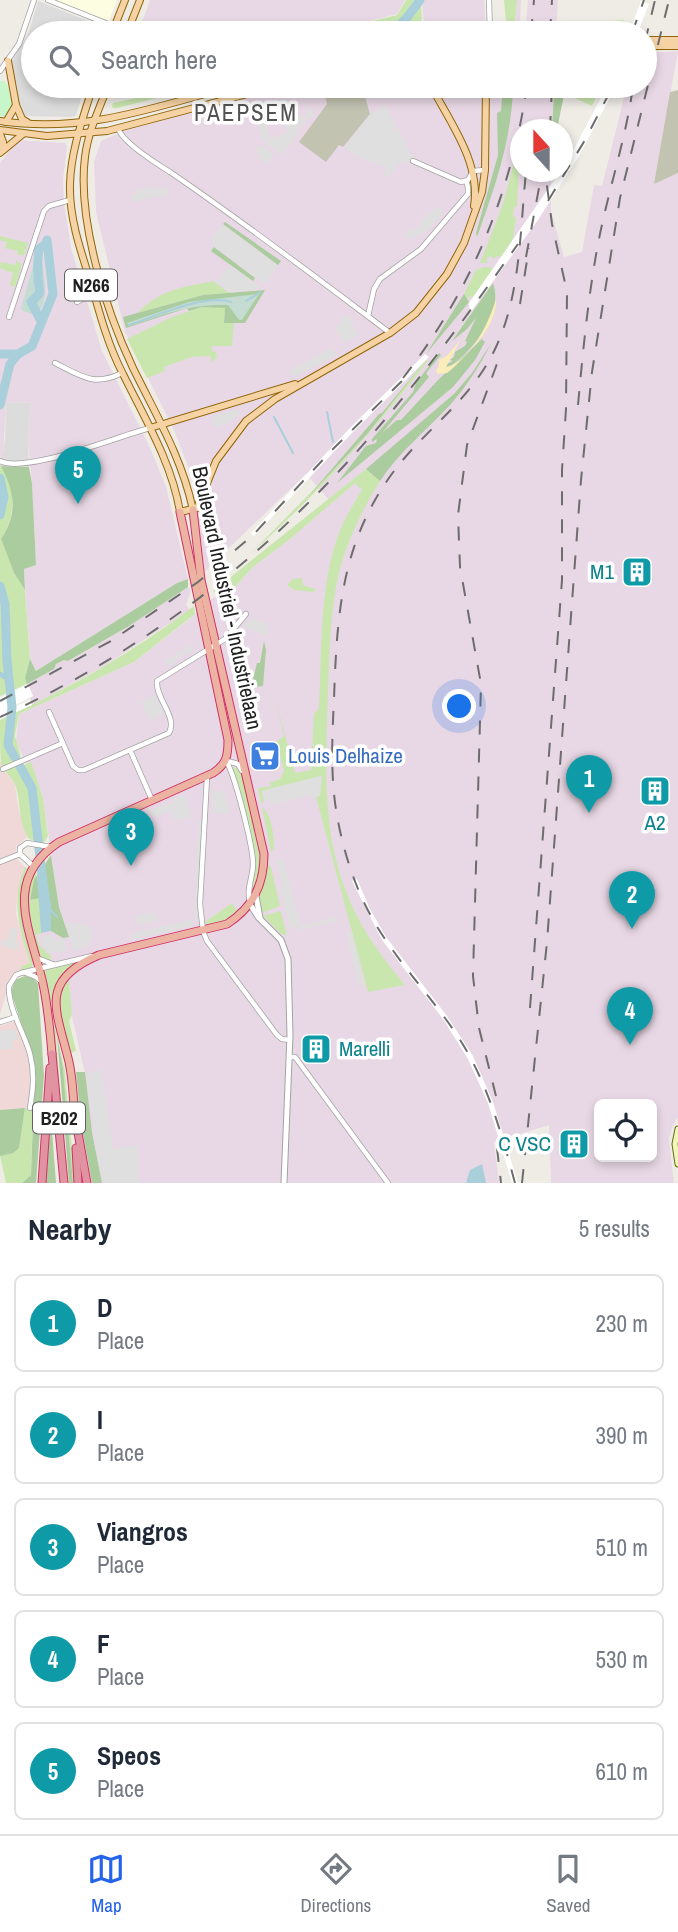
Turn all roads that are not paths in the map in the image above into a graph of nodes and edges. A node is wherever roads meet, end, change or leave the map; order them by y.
1 (34, 0) edge
2 (48, 0) edge
3 (125, 0) edge
4 (141, 0) edge
5 (489, 0) edge
6 (28, 21) edge
7 (94, 21) edge
8 (117, 21) edge
9 (132, 21) edge
10 (490, 21) edge
11 (21, 39) edge
12 (657, 43) edge
13 (678, 43) edge
14 (8, 61) junction
15 (0, 71) edge
16 (89, 98) edge
17 (104, 98) edge
18 (190, 98) edge
19 (232, 98) edge
20 (437, 98) edge
21 (486, 98) edge
22 (16, 105) junction
23 (95, 121) junction
24 (3, 122) edge
25 (82, 123) junction
26 (32, 124) junction
27 (118, 128) junction
28 (0, 132) edge
29 (91, 133) junction
30 (23, 134) junction
31 (79, 134) junction
32 (2, 151) edge
33 (413, 161) dead end
34 (485, 170) junction
35 (473, 171) junction
36 (466, 181) junction
37 (70, 200) junction
38 (471, 223) junction
39 (105, 291) junction
40 (94, 294) junction
41 (77, 302) dead end
42 (368, 316) junction
43 (9, 317) dead end
44 (390, 334) junction
45 (55, 363) dead end
46 (122, 373) junction
47 (305, 381) junction
48 (267, 394) junction
49 (249, 400) junction
50 (272, 401) junction
51 (253, 414) junction
52 (162, 424) junction
53 (150, 428) junction
54 (0, 461) edge
55 (194, 510) junction
56 (180, 512) junction
57 (246, 614) dead end
58 (217, 644) junction
59 (208, 649) junction
60 (49, 712) dead end
61 (63, 743) junction
62 (130, 750) junction
63 (226, 761) junction
64 (4, 769) dead end
65 (207, 777) junction
66 (152, 801) junction
67 (252, 801) junction
68 (51, 847) junction
69 (20, 854) junction
70 (0, 862) edge
71 (34, 867) junction
72 (256, 896) junction
73 (250, 904) junction
74 (242, 914) junction
75 (257, 916) junction
76 (203, 931) junction
77 (99, 955) junction
78 (37, 958) junction
79 (56, 965) junction
80 (40, 968) junction
81 (25, 972) junction
82 (44, 986) junction
83 (16, 1017) junction
84 (0, 1023) edge
85 (290, 1040) junction
86 (52, 1054) junction
87 (290, 1056) junction
88 (30, 1108) dead end
89 (75, 1116) junction
90 (678, 1129) edge
91 (678, 1164) edge
92 (42, 1183) edge
93 (64, 1183) edge
94 (78, 1183) edge
95 (87, 1183) edge
96 (286, 1183) edge
97 (388, 1183) edge

1 - 6 street
2 - 7 street
3 - 8 main road
4 - 9 main road
5 - 10 street
11 - 14 street
12 - 13 main road
14 - 15 street
14 - 22 main road
16 - 25 main road, Boulevard Industriel - Industrielaan / N266
17 - 23 main road, Boulevard Industriel - Industrielaan / N266
18 - 23 main road
19 - 27 main road
20 - 35 main road
21 - 34 main road
22 - 24 main road
22 - 26 main road
23 - 25 main road
23 - 29 main road, Boulevard Industriel - Industrielaan / N266
24 - 26 main road
25 - 26 main road
25 - 31 main road, Boulevard Industriel - Industrielaan / N266
27 - 29 main road
27 - 42 street
28 - 30 main road
28 - 32 main road
29 - 31 main road
29 - 39 main road, Boulevard Industriel - Industrielaan / N266
30 - 31 main road
30 - 32 main road
31 - 37 main road, Boulevard Industriel - Industrielaan / N266
33 - 36 street
34 - 35 street
34 - 38 main road
35 - 36 street
35 - 38 main road
36 - 42 street
37 - 40 main road, Boulevard Industriel - Industrielaan / N266
37 - 43 street
38 - 44 main road
39 - 40 street
39 - 52 main road, Boulevard Industriel - Industrielaan / N266
40 - 41 street
40 - 46 main road, Boulevard Industriel - Industrielaan / N266
42 - 44 street
44 - 47 main road
45 - 46 street
46 - 53 main road, Boulevard Industriel - Industrielaan / N266
47 - 48 main road
47 - 50 main road
48 - 49 main road
48 - 50 main road
49 - 51 main road
49 - 52 main road
50 - 51 main road
51 - 55 main road
52 - 53 main road
52 - 55 main road, Boulevard Industriel - Industrielaan / N266
53 - 54 street
53 - 56 main road, Boulevard Industriel - Industrielaan / N266
55 - 56 main road
55 - 58 highway, Boulevard Industriel - Industrielaan / N266
56 - 59 highway, Boulevard Industriel - Industrielaan / N266
57 - 58 street
58 - 59 street
58 - 67 highway, Boulevard Industriel - Industrielaan / N266
59 - 62 street
59 - 63 highway, Boulevard Industriel - Industrielaan / N266
60 - 61 street
61 - 62 street
61 - 64 street
62 - 66 street
63 - 65 highway, B202
63 - 67 street, Boulevard Industriel - Industrielaan / N266
63 - 73 street, Boulevard Industriel - Industrielaan / N266
65 - 66 highway, B202
65 - 76 street
66 - 68 highway, B202
67 - 72 highway, Boulevard Industriel - Industrielaan / N266
68 - 69 street
68 - 71 highway, B202
69 - 70 street
69 - 71 street
71 - 78 highway, B202
72 - 73 highway, Boulevard Industriel - Industrielaan
72 - 75 street, Boulevard Industriel - Industrielaan / N266
73 - 74 highway
73 - 75 street, Boulevard Industriel - Industrielaan / N266
74 - 75 street
74 - 76 highway
75 - 85 street, Boulevard Industriel - Industrielaan / N266
76 - 77 highway
76 - 85 street
77 - 79 street
77 - 89 highway, B202
78 - 79 street
78 - 80 highway, B202
79 - 80 street
80 - 81 street
80 - 82 highway, B202
81 - 82 street
81 - 83 street
82 - 86 highway, B202
83 - 84 street
83 - 88 street
85 - 87 street, N266
86 - 92 highway, B202
86 - 93 highway, B202
87 - 96 street, N266
87 - 97 street
89 - 94 highway, B202
89 - 95 highway, B202
90 - 91 main road

